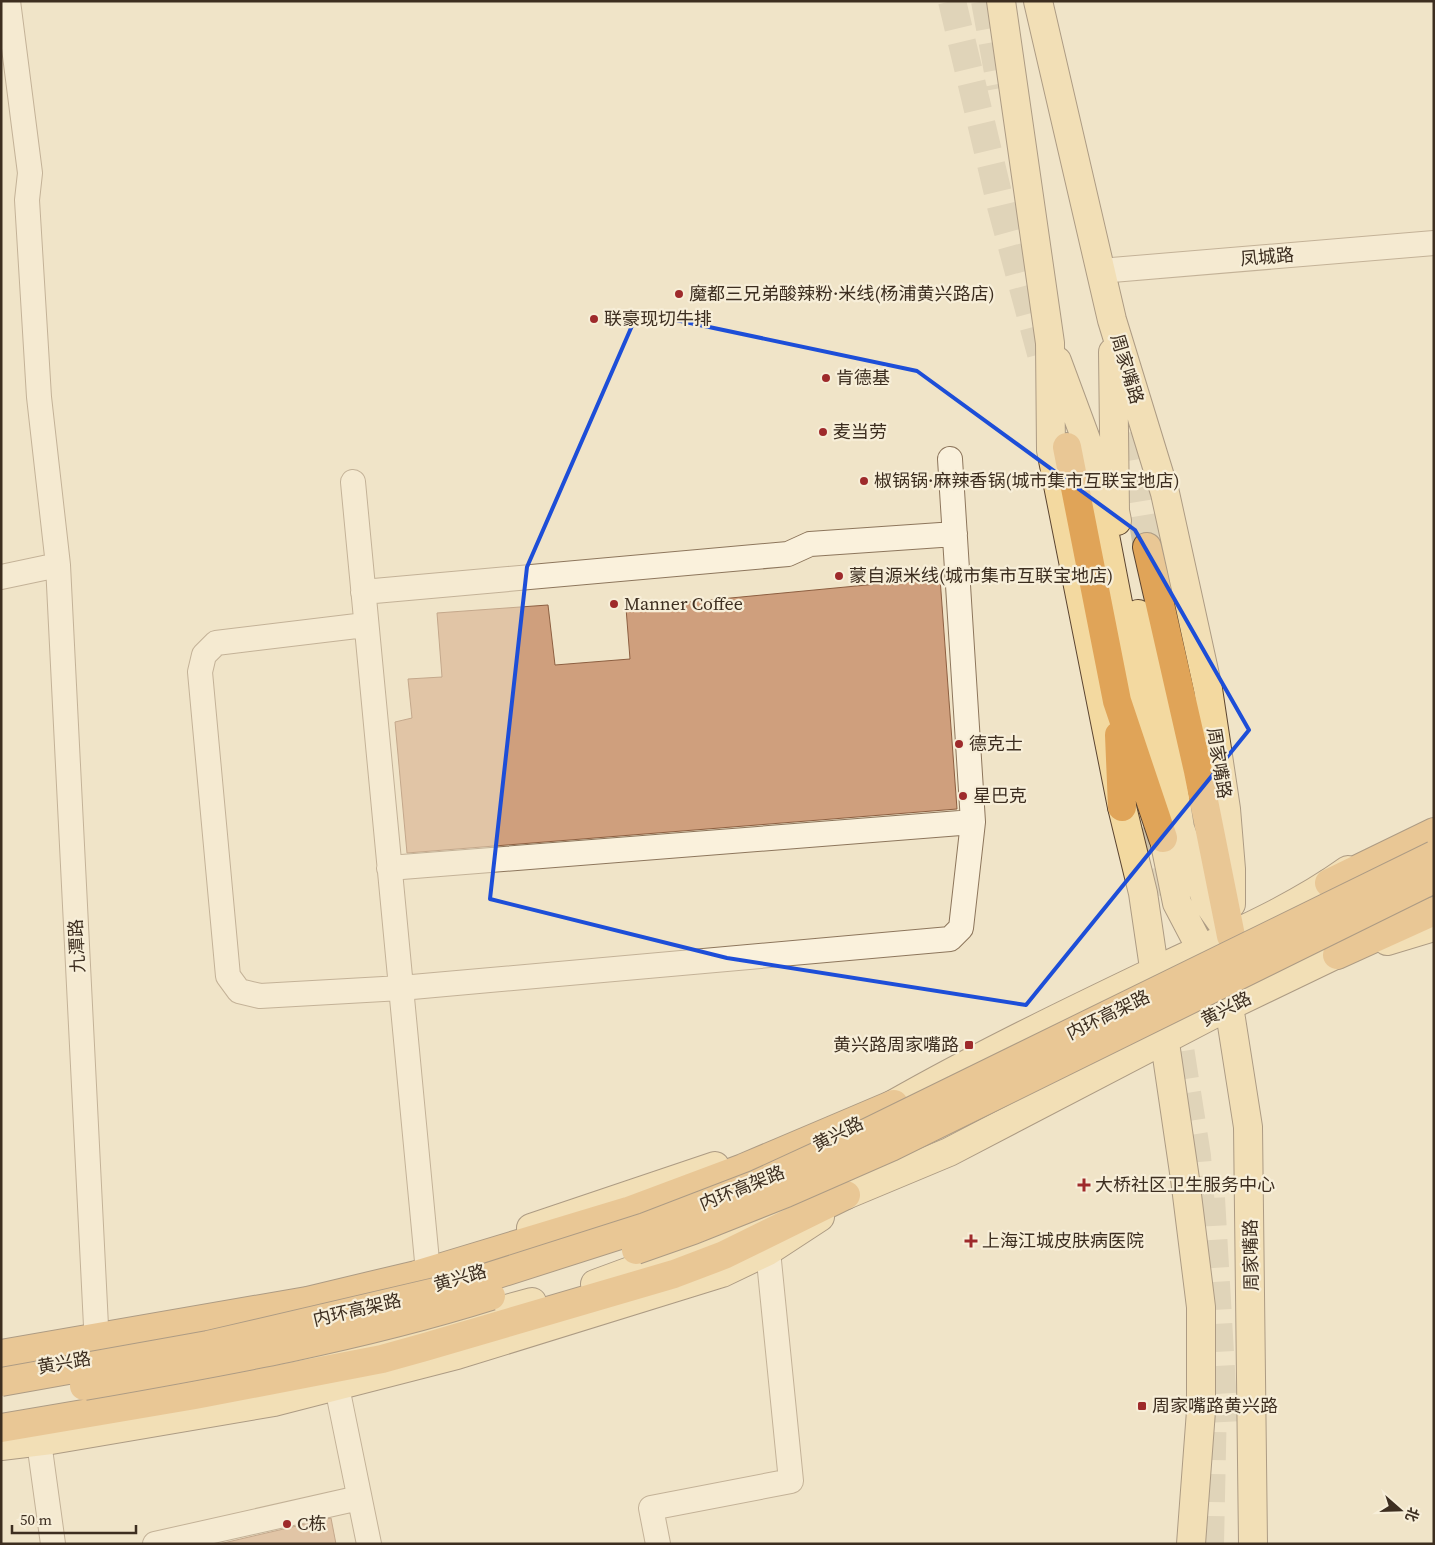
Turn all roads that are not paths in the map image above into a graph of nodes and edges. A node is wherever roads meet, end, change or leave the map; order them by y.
1 (8, 1) edge
2 (1001, 1) edge
3 (1038, 1) edge
4 (1434, 244) edge
5 (1100, 271) junction
6 (1112, 320) junction
7 (1050, 343) junction
8 (1066, 447) dead end
9 (950, 459) dead end
10 (353, 482) dead end
11 (955, 534) junction
12 (1147, 547) tunnel mouth
13 (58, 566) junction
14 (1, 576) edge
15 (363, 592) junction
16 (365, 625) junction
17 (1117, 701) junction
18 (1122, 807) junction
19 (1434, 818) edge
20 (973, 822) junction
21 (1434, 832) edge
22 (1163, 838) junction
23 (1434, 845) edge
24 (1434, 855) edge
25 (389, 868) junction
26 (1434, 880) edge
27 (1329, 883) junction
28 (1434, 904) edge
29 (1434, 911) edge
30 (1434, 927) edge
31 (1231, 936) junction
32 (1202, 949) junction
33 (1337, 955) junction
34 (1154, 971) junction
35 (401, 988) junction
36 (1228, 1006) junction
37 (1166, 1040) junction
38 (894, 1104) junction
39 (846, 1194) junction
40 (768, 1251) junction
41 (422, 1268) junction
42 (96, 1326) junction
43 (1, 1342) edge
44 (1, 1354) edge
45 (1, 1373) edge
46 (1, 1382) edge
47 (337, 1387) junction
48 (1, 1401) edge
49 (1, 1415) edge
50 (1, 1428) edge
51 (38, 1442) junction
52 (1, 1446) edge
53 (359, 1498) junction
54 (53, 1544) edge
55 (156, 1544) edge
56 (369, 1544) edge
57 (658, 1544) edge
58 (1191, 1544) edge
59 (1254, 1544) edge

1 - 13 street, 九潭路
2 - 7 main road
3 - 5 main road, 周家嘴路
4 - 5 street, 凤城路
5 - 6 main road, 周家嘴路
6 - 31 main road, 周家嘴路
6 - 31 main road
7 - 18 main road
7 - 22 main road
8 - 17 highway
9 - 11 street
10 - 15 street
11 - 15 street
11 - 20 street
12 - 31 highway
13 - 14 street
13 - 42 street, 九潭路
15 - 16 street
16 - 25 street
16 - 35 street
17 - 18 highway
17 - 22 highway
18 - 34 main road
19 - 27 main road, 黄兴路
20 - 25 street
20 - 35 street
21 - 27 highway
22 - 32 main road
23 - 27 main road, 黄兴路
24 - 46 highway, 内环高架路, bridge
25 - 35 street
26 - 48 highway, 内环高架路, bridge
27 - 31 main road, 黄兴路
28 - 33 main road, 黄兴路
29 - 33 highway
30 - 33 main road, 黄兴路
31 - 32 main road, 黄兴路
31 - 36 main road, 周家嘴路
32 - 34 main road, 黄兴路
32 - 36 main road
33 - 36 main road, 黄兴路
34 - 37 main road
34 - 38 main road, 黄兴路
35 - 41 street
36 - 37 main road, 黄兴路
36 - 59 main road, 周家嘴路
37 - 39 main road, 黄兴路
37 - 58 main road
38 - 41 highway
38 - 45 main road, 黄兴路
39 - 40 main road, 黄兴路
39 - 49 main road, 黄兴路
39 - 50 highway
40 - 47 main road, 黄兴路
40 - 57 street
41 - 42 main road, 黄兴路
41 - 44 highway
42 - 43 main road, 黄兴路
47 - 51 main road, 黄兴路
47 - 53 street
51 - 52 main road, 黄兴路
51 - 54 street
53 - 55 street
53 - 56 street

